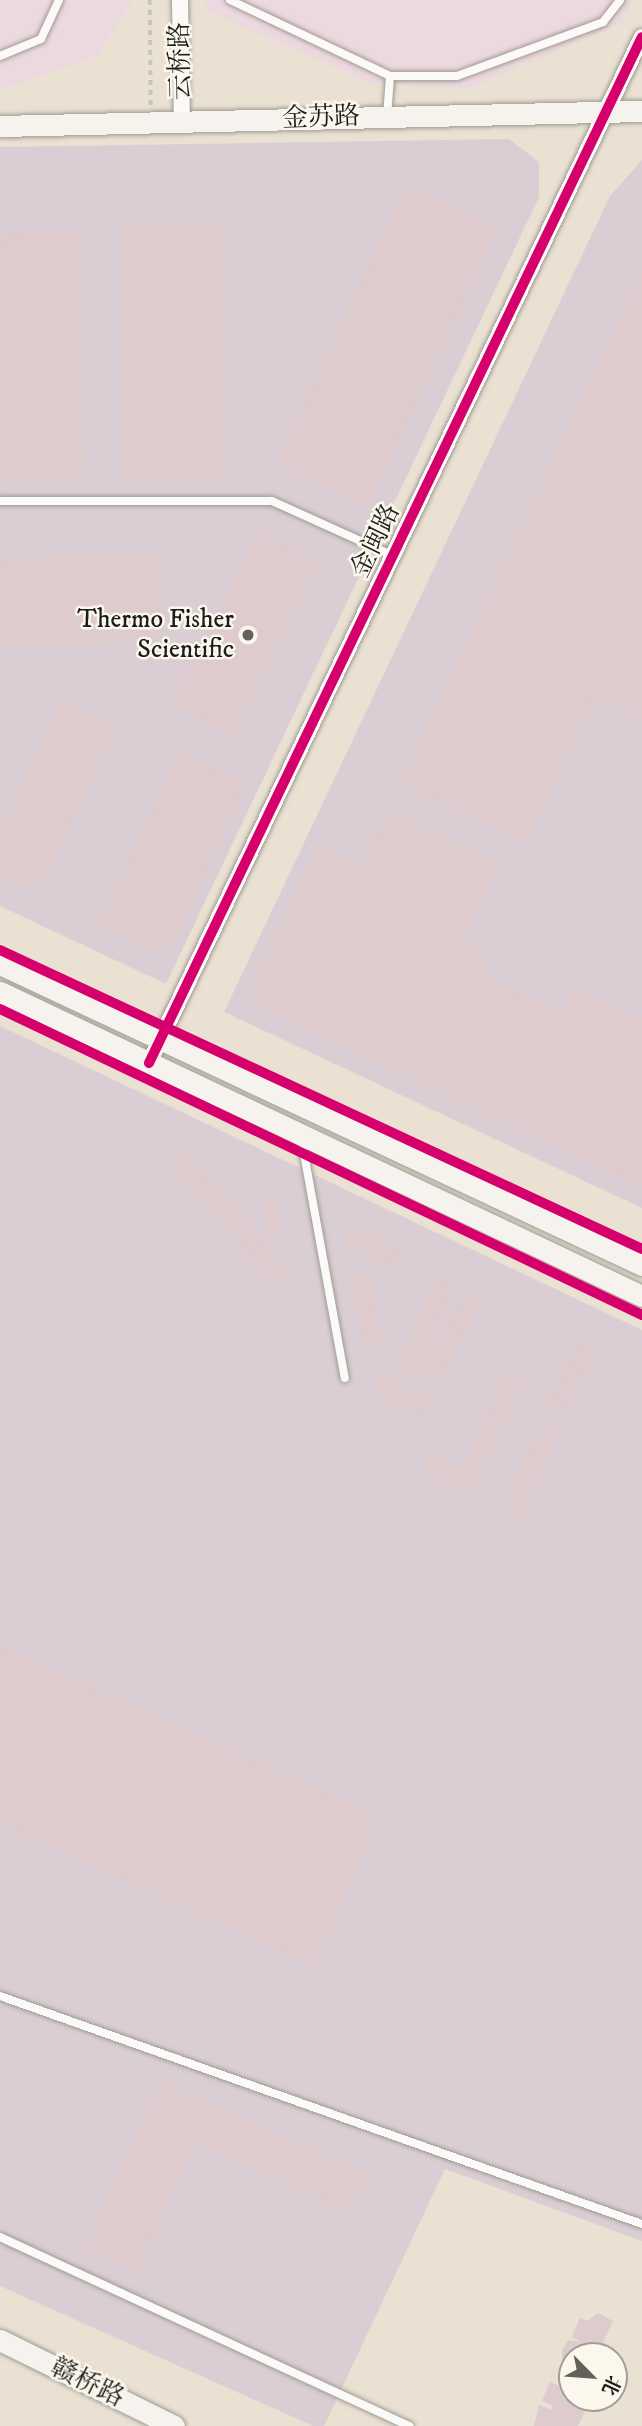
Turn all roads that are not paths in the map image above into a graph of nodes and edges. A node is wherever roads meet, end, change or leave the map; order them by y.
1 (59, 0) edge
2 (180, 0) edge
3 (230, 0) edge
4 (620, 0) edge
5 (642, 37) edge
6 (0, 55) edge
7 (390, 76) junction
8 (642, 111) edge
9 (605, 112) junction
10 (387, 117) junction
11 (182, 122) junction
12 (0, 126) edge
13 (0, 501) edge
14 (394, 556) junction
15 (0, 964) edge
16 (0, 992) edge
17 (161, 1039) junction
18 (149, 1063) junction
19 (301, 1134) junction
20 (642, 1265) edge
21 (642, 1296) edge
22 (345, 1378) dead end
23 (0, 1996) edge
24 (642, 2224) edge
25 (0, 2237) edge
26 (0, 2340) edge
27 (174, 2426) edge
28 (409, 2426) edge

1 - 6 lane
2 - 11 street, 云桥路
3 - 7 lane
4 - 7 lane
5 - 9 street, 金闽路
7 - 10 lane
8 - 9 street, 金苏路
9 - 10 street, 金苏路
9 - 14 street, 金闽路
10 - 11 street, 金苏路
11 - 12 street, 金苏路
13 - 14 lane
14 - 17 street, 金闽路
15 - 17 street
16 - 18 street
17 - 18 street, 金闽路
17 - 20 street
18 - 19 street
19 - 21 street
19 - 22 lane
23 - 24 lane
25 - 28 lane
26 - 27 street, 赣桥路

